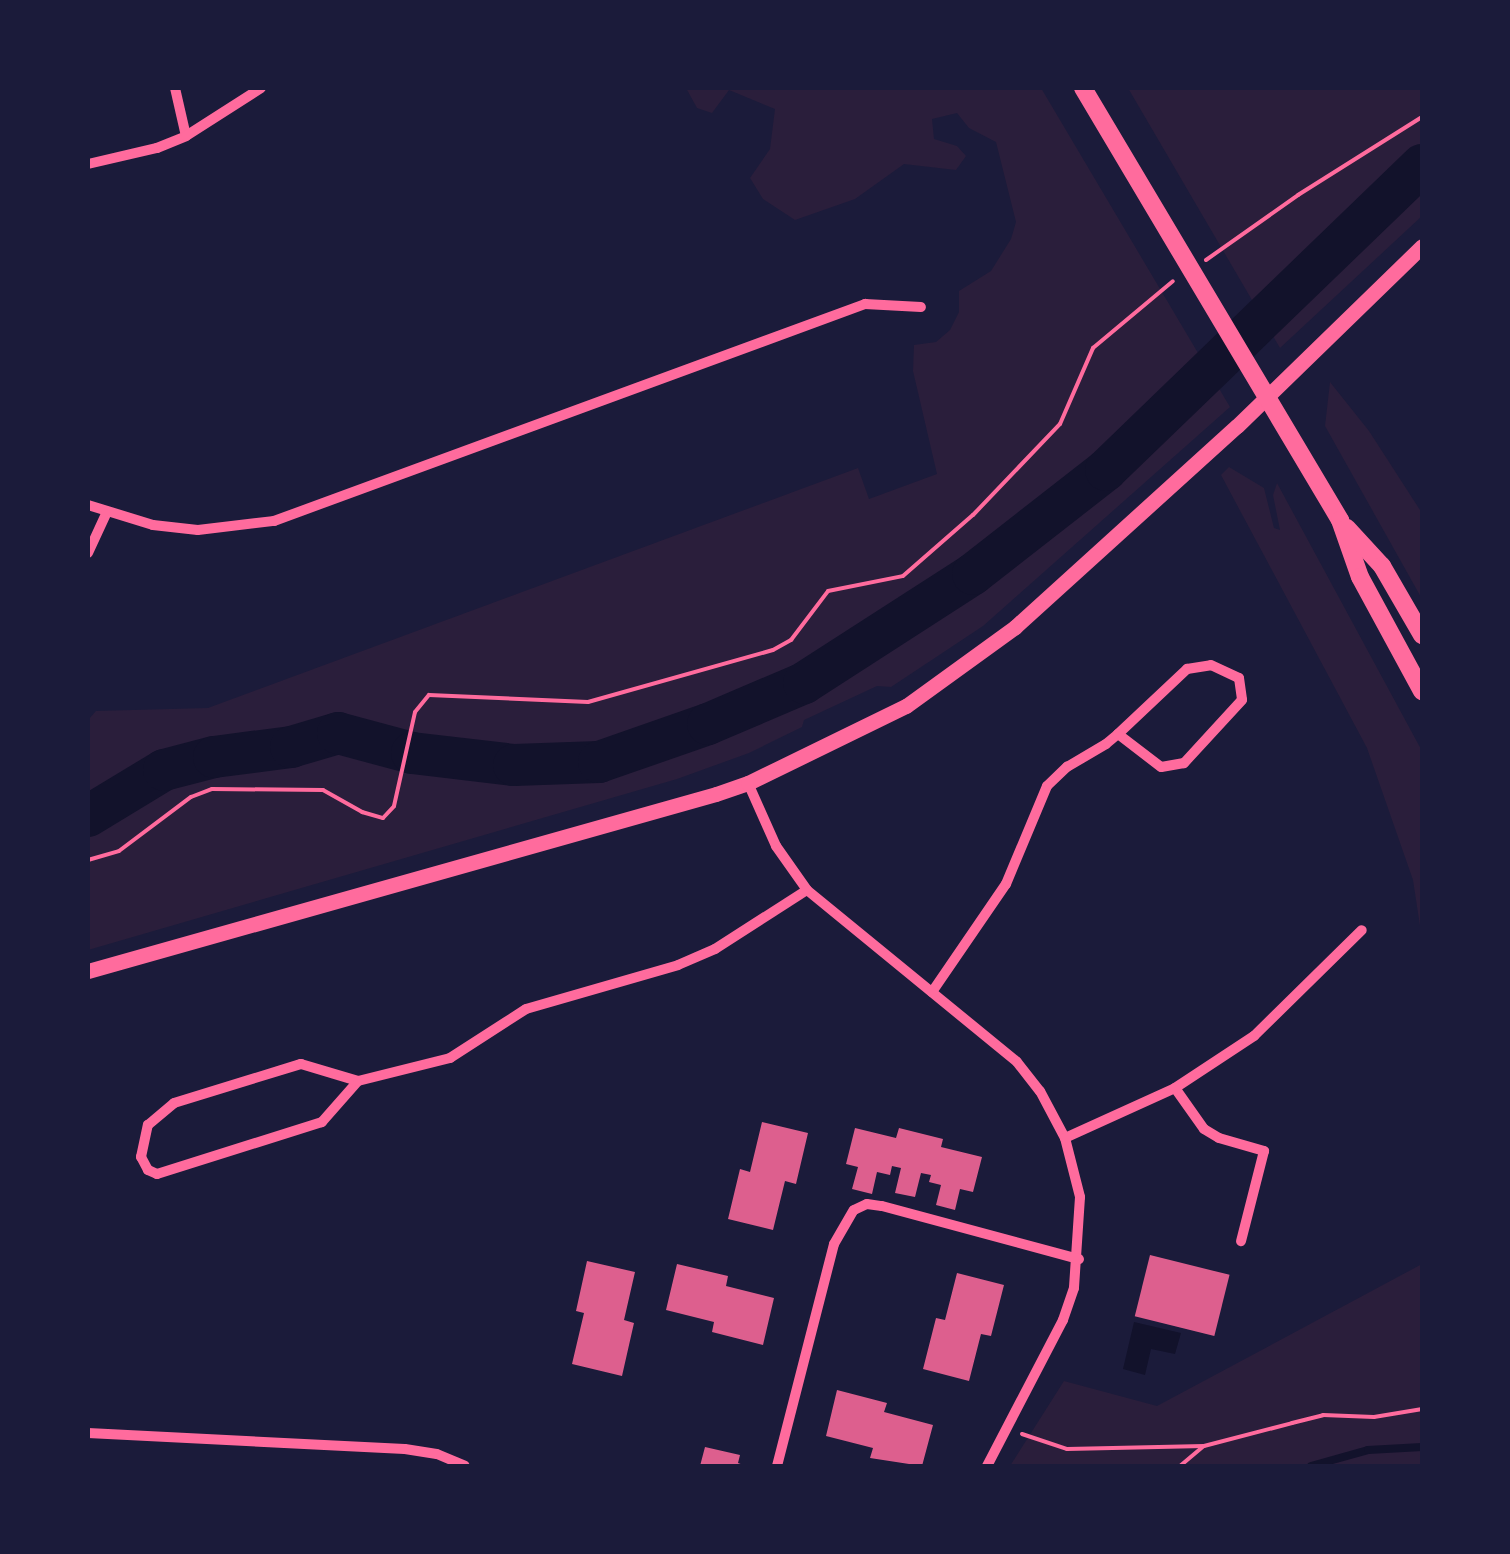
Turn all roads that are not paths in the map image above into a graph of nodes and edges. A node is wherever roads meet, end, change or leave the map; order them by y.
1 (175, 88) edge
2 (261, 88) edge
3 (1083, 88) edge
4 (186, 136) junction
5 (88, 164) edge
6 (1422, 246) edge
7 (921, 307) dead end
8 (88, 505) edge
9 (106, 514) junction
10 (1340, 520) junction
11 (88, 553) edge
12 (1422, 636) edge
13 (1422, 691) edge
14 (1118, 734) junction
15 (748, 783) junction
16 (807, 890) junction
17 (1362, 930) dead end
18 (88, 971) edge
19 (932, 992) junction
20 (358, 1081) junction
21 (1175, 1088) junction
22 (1065, 1138) junction
23 (1241, 1242) dead end
24 (1079, 1259) junction
25 (88, 1433) edge
26 (466, 1466) edge
27 (777, 1466) edge
28 (987, 1466) edge

1 - 4 street
2 - 4 street
3 - 10 main road
4 - 5 street
6 - 15 main road
7 - 9 street
8 - 9 street
9 - 11 street
10 - 12 main road
10 - 13 main road
14 - 14 street
14 - 19 street
15 - 16 street
15 - 18 main road
16 - 19 street
16 - 20 street
17 - 21 street
19 - 22 street
20 - 20 street
21 - 22 street
21 - 23 street
22 - 24 street
24 - 27 street
24 - 28 street
25 - 26 street

